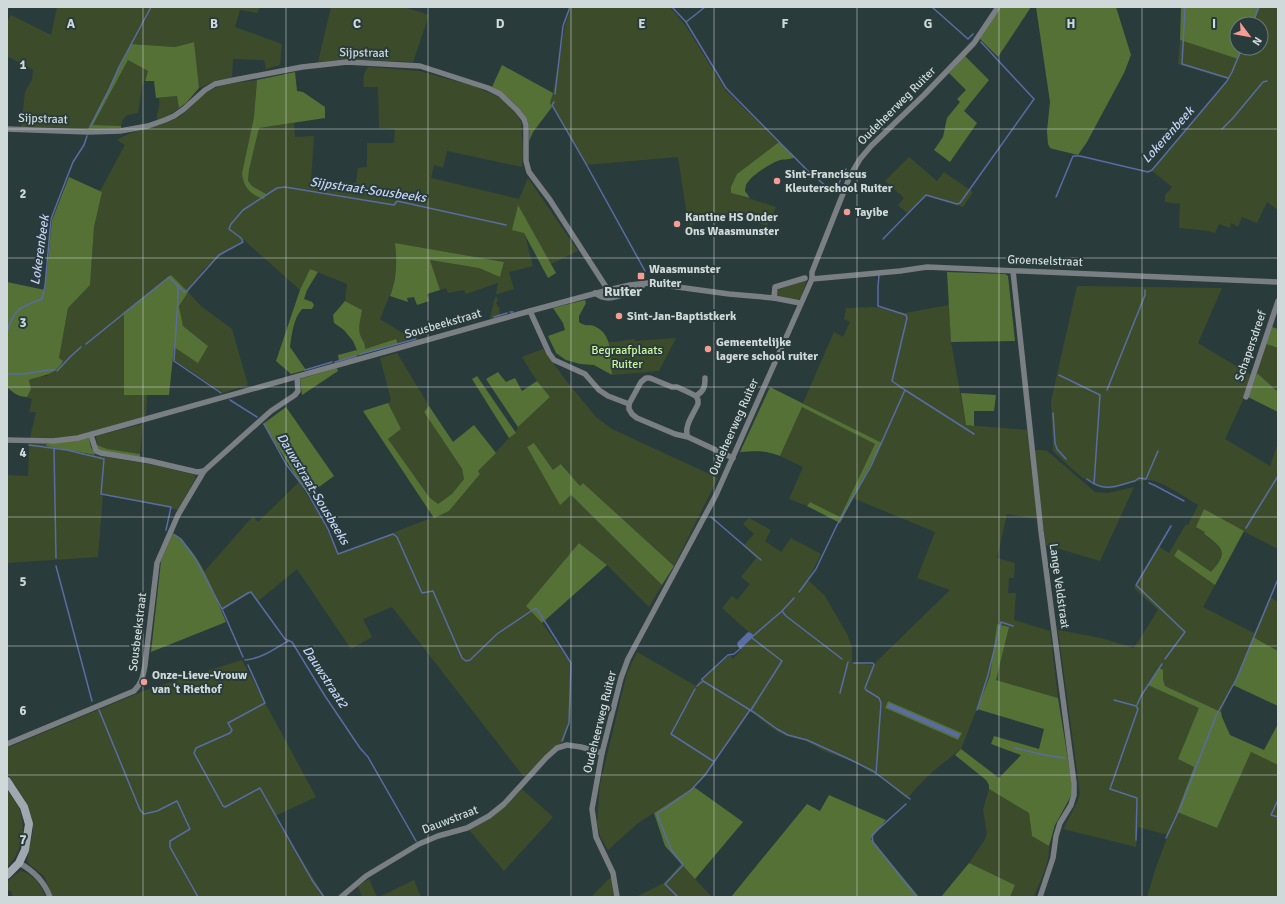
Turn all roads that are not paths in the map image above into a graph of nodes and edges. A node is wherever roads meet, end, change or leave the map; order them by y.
1 (998, 7) edge
2 (7, 129) edge
3 (1013, 271) junction
4 (804, 278) dead end
5 (812, 279) junction
6 (1278, 282) edge
7 (648, 283) junction
8 (608, 290) junction
9 (595, 293) junction
10 (774, 298) junction
11 (1278, 301) edge
12 (800, 303) junction
13 (530, 311) junction
14 (297, 377) junction
15 (705, 378) dead end
16 (696, 396) junction
17 (1246, 397) dead end
18 (629, 404) junction
19 (91, 435) junction
20 (688, 437) junction
21 (7, 440) edge
22 (733, 458) junction
23 (204, 471) junction
24 (7, 744) edge
25 (602, 753) junction
26 (7, 781) edge
27 (19, 863) junction
28 (7, 875) edge
29 (50, 897) edge
30 (340, 897) edge
31 (617, 897) edge
32 (1040, 897) edge

1 - 5 street, Oudeheerweg Ruiter
2 - 8 street, Sijpstraat
3 - 5 street, Groenselstraat
3 - 6 street, Groenselstraat
3 - 32 street, Lange Veldstraat
4 - 10 street
5 - 12 street, Oudeheerweg Ruiter
7 - 8 street, Sousbeekstraat
7 - 9 street, Sousbeekstraat
7 - 10 street, Sousbeekstraat
8 - 9 street, Sousbeekstraat
9 - 13 street, Sousbeekstraat
10 - 12 street, Sousbeekstraat
11 - 17 street, Schapersdreef
12 - 22 street, Oudeheerweg Ruiter
13 - 14 street, Sousbeekstraat
13 - 18 street
14 - 19 street, Sousbeekstraat
14 - 23 street, Sousbeekstraat
15 - 16 street
16 - 18 street
16 - 20 street
18 - 20 street
19 - 21 street, Sousbeekstraat
19 - 23 street
20 - 22 street
22 - 25 street, Oudeheerweg Ruiter
23 - 24 street, Sousbeekstraat
25 - 30 street, Dauwstraat
25 - 31 street, Oudeheerweg Ruiter
26 - 27 street
27 - 28 street
27 - 29 street

